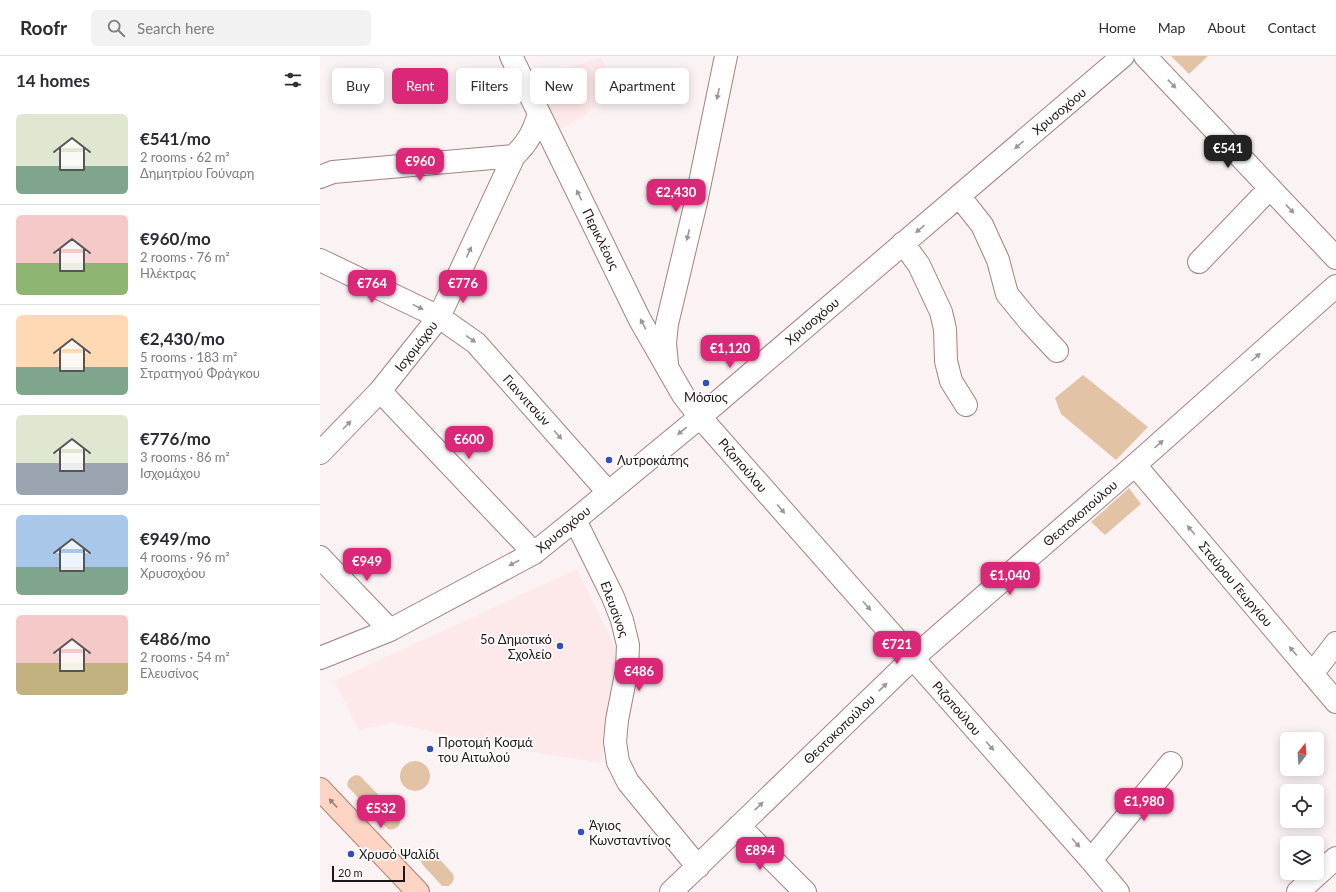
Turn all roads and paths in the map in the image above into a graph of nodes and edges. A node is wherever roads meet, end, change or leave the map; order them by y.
1 (511, 56) edge
2 (726, 56) edge
3 (1123, 56) edge
4 (1145, 56) edge
5 (539, 114) junction
6 (514, 156) junction
7 (320, 177) edge
8 (1270, 188) junction
9 (959, 196) junction
10 (903, 243) junction
11 (1336, 258) edge
12 (320, 260) edge
13 (1199, 262) dead end
14 (1336, 286) edge
15 (438, 317) junction
16 (1057, 351) dead end
17 (668, 371) junction
18 (380, 391) junction
19 (966, 405) dead end
20 (700, 417) junction
21 (320, 453) edge
22 (1135, 465) junction
23 (608, 492) junction
24 (575, 520) junction
25 (534, 553) junction
26 (320, 557) edge
27 (390, 630) junction
28 (1336, 642) edge
29 (320, 658) edge
30 (913, 658) junction
31 (1312, 674) junction
32 (1336, 702) edge
33 (1171, 763) dead end
34 (320, 788) edge
35 (739, 826) junction
36 (1336, 858) edge
37 (1091, 860) junction
38 (698, 867) junction
39 (418, 892) edge
40 (671, 892) edge
41 (805, 892) edge
42 (1118, 892) edge
43 (1298, 892) edge

1 - 5 street, Περικλέους
2 -> 17 street
3 -> 9 street, Χρυσοχόου
4 -> 8 street
5 - 6 street, Ισχομάχου
17 -> 5 street, Περικλέους
6 - 7 street
15 -> 6 street, Ισχομάχου
8 -> 11 street
8 - 13 street
9 -> 10 street, Χρυσοχόου
9 - 16 street
10 - 19 street
10 - 20 street, Χρυσοχόου
12 -> 15 street, Γιαννιτσών
22 -> 14 street, Θεοτοκοπούλου
15 - 18 street, Ισχομάχου
15 -> 23 street, Γιαννιτσών
17 - 20 street, Περικλέους
21 -> 18 street, Ισχομάχου
18 - 25 street
20 -> 23 street, Χρυσοχόου
20 -> 30 street, Ριζοπούλου
22 - 30 street, Θεοτοκοπούλου
31 -> 22 street, Σταύρου Γεωργίου
23 - 24 street, Χρυσοχόου
24 - 25 street, Χρυσοχόου
24 - 38 street, Ελευσίνος
25 -> 27 street, Χρυσοχόου
26 - 27 street
27 - 29 street, Χρυσοχόου
28 - 31 street
35 -> 30 street, Θεοτοκοπούλου
30 -> 37 street, Ριζοπούλου
31 - 32 street, Σταύρου Γεωργίου
33 - 37 street
39 -> 34 main road
35 - 38 street, Θεοτοκοπούλου
35 - 41 street
36 - 43 street
37 - 42 street, Ριζοπούλου
38 - 40 street, Θεοτοκοπούλου

